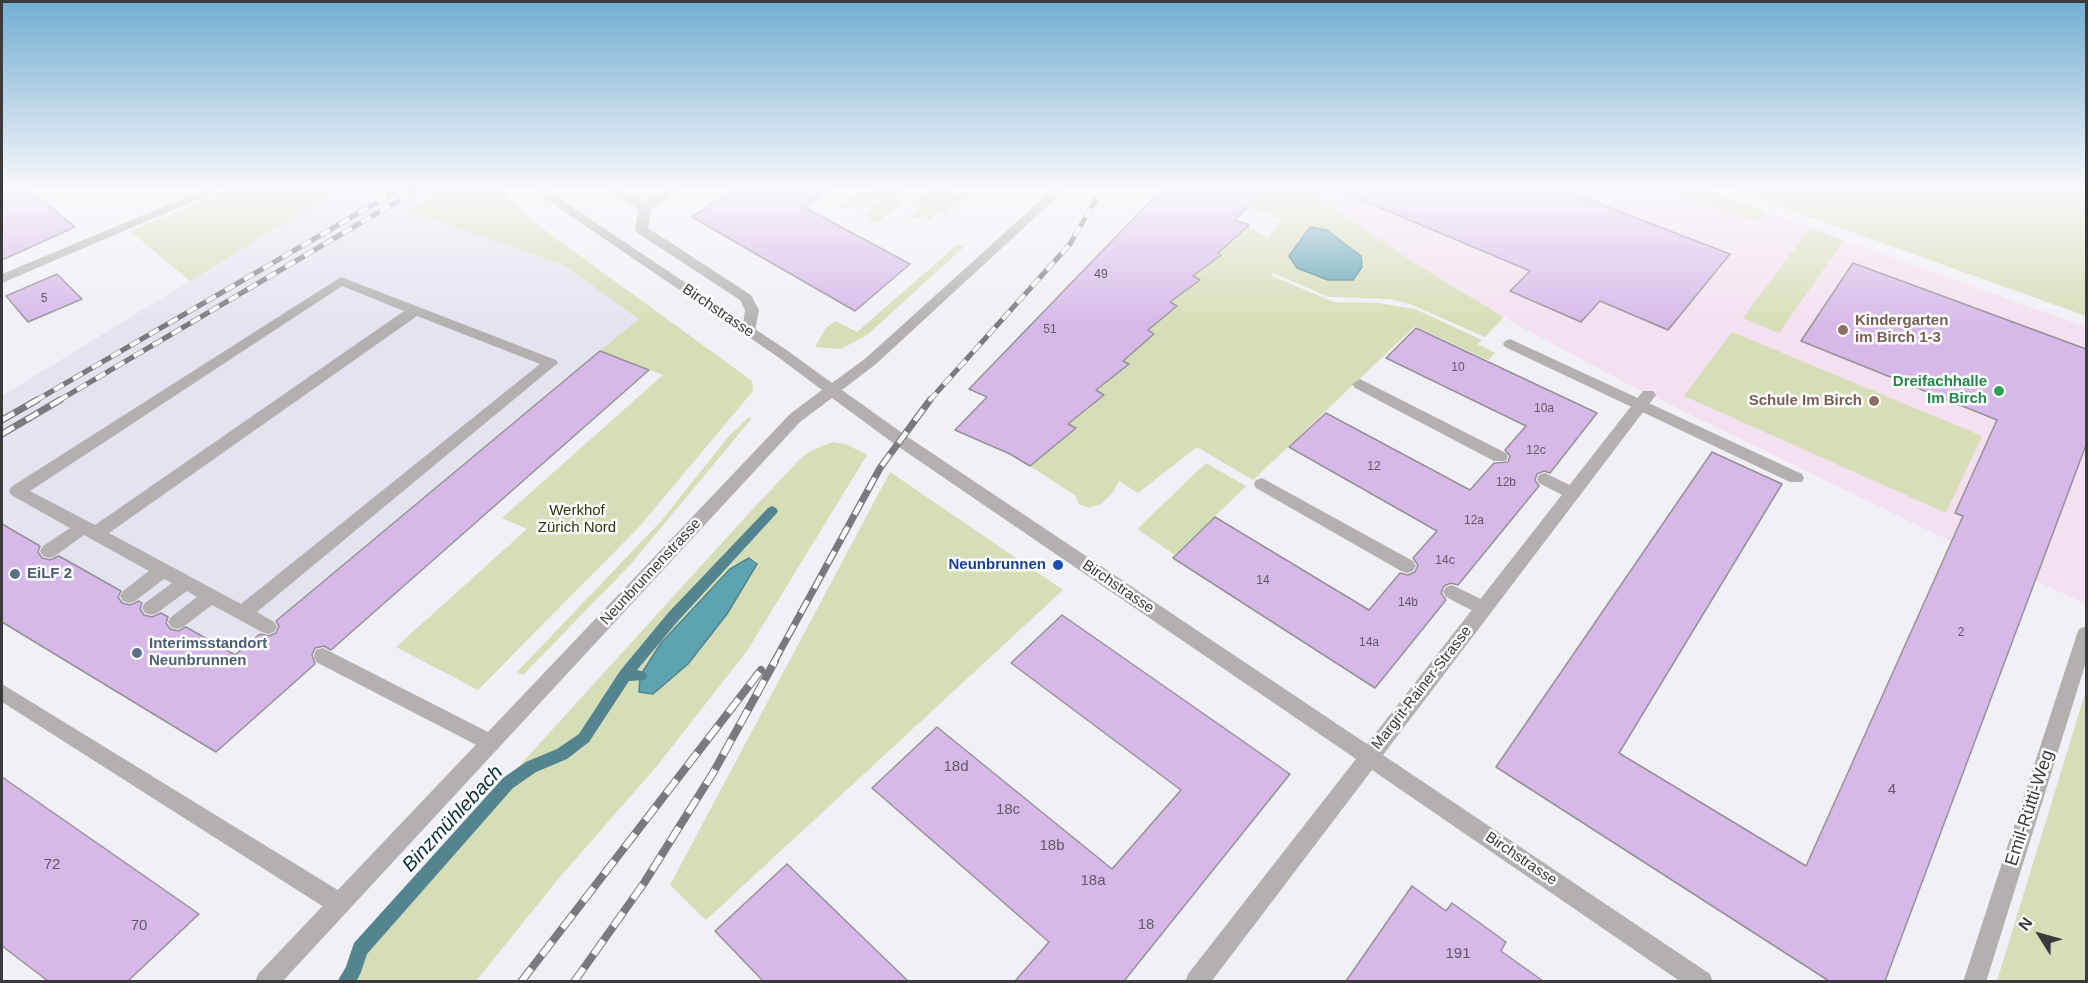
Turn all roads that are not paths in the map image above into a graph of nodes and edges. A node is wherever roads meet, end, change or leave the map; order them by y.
1 (107, 235) edge
2 (605, 235) edge
3 (650, 235) edge
4 (1010, 235) edge
5 (2, 279) edge
6 (415, 310) junction
7 (749, 333) junction
8 (1510, 344) dead end
9 (1360, 384) dead end
10 (831, 390) junction
11 (1644, 400) junction
12 (1500, 456) dead end
13 (1796, 478) dead end
14 (1545, 479) dead end
15 (1262, 484) dead end
16 (1572, 493) junction
17 (90, 530) junction
18 (49, 551) dead end
19 (1407, 566) dead end
20 (163, 570) junction
21 (186, 582) junction
22 (1452, 592) dead end
23 (129, 596) dead end
24 (211, 596) junction
25 (151, 608) dead end
26 (1484, 608) junction
27 (243, 613) junction
28 (177, 622) dead end
29 (268, 627) dead end
30 (2086, 634) edge
31 (323, 656) dead end
32 (2, 692) edge
33 (491, 743) junction
34 (1370, 757) junction
35 (338, 903) junction
36 (267, 981) edge
37 (1196, 981) edge
38 (1702, 981) edge
39 (1974, 981) edge

1 - 5 street
2 - 7 street, Birchstrasse
3 - 7 street
4 - 10 street, Neunbrunnenstrasse
6 - 17 street
6 - 17 street
6 - 27 street
7 - 10 street, Birchstrasse
8 - 11 street
9 - 12 street
10 - 33 street, Neunbrunnenstrasse
10 - 34 street, Birchstrasse
11 - 13 street
11 - 16 street, Margrit-Rainer-Strasse
14 - 16 street
15 - 19 street
16 - 26 street, Margrit-Rainer-Strasse
17 - 18 street
17 - 20 street
20 - 21 street
20 - 23 street
21 - 24 street
21 - 25 street
22 - 26 street
24 - 27 street
24 - 28 street
26 - 34 street, Margrit-Rainer-Strasse
27 - 29 street
30 - 39 street, Emil-Rütti-Weg
31 - 33 street
32 - 35 street
33 - 35 street, Neunbrunnenstrasse
34 - 37 street, Margrit-Rainer-Strasse
34 - 38 street, Birchstrasse
35 - 36 street, Neunbrunnenstrasse

